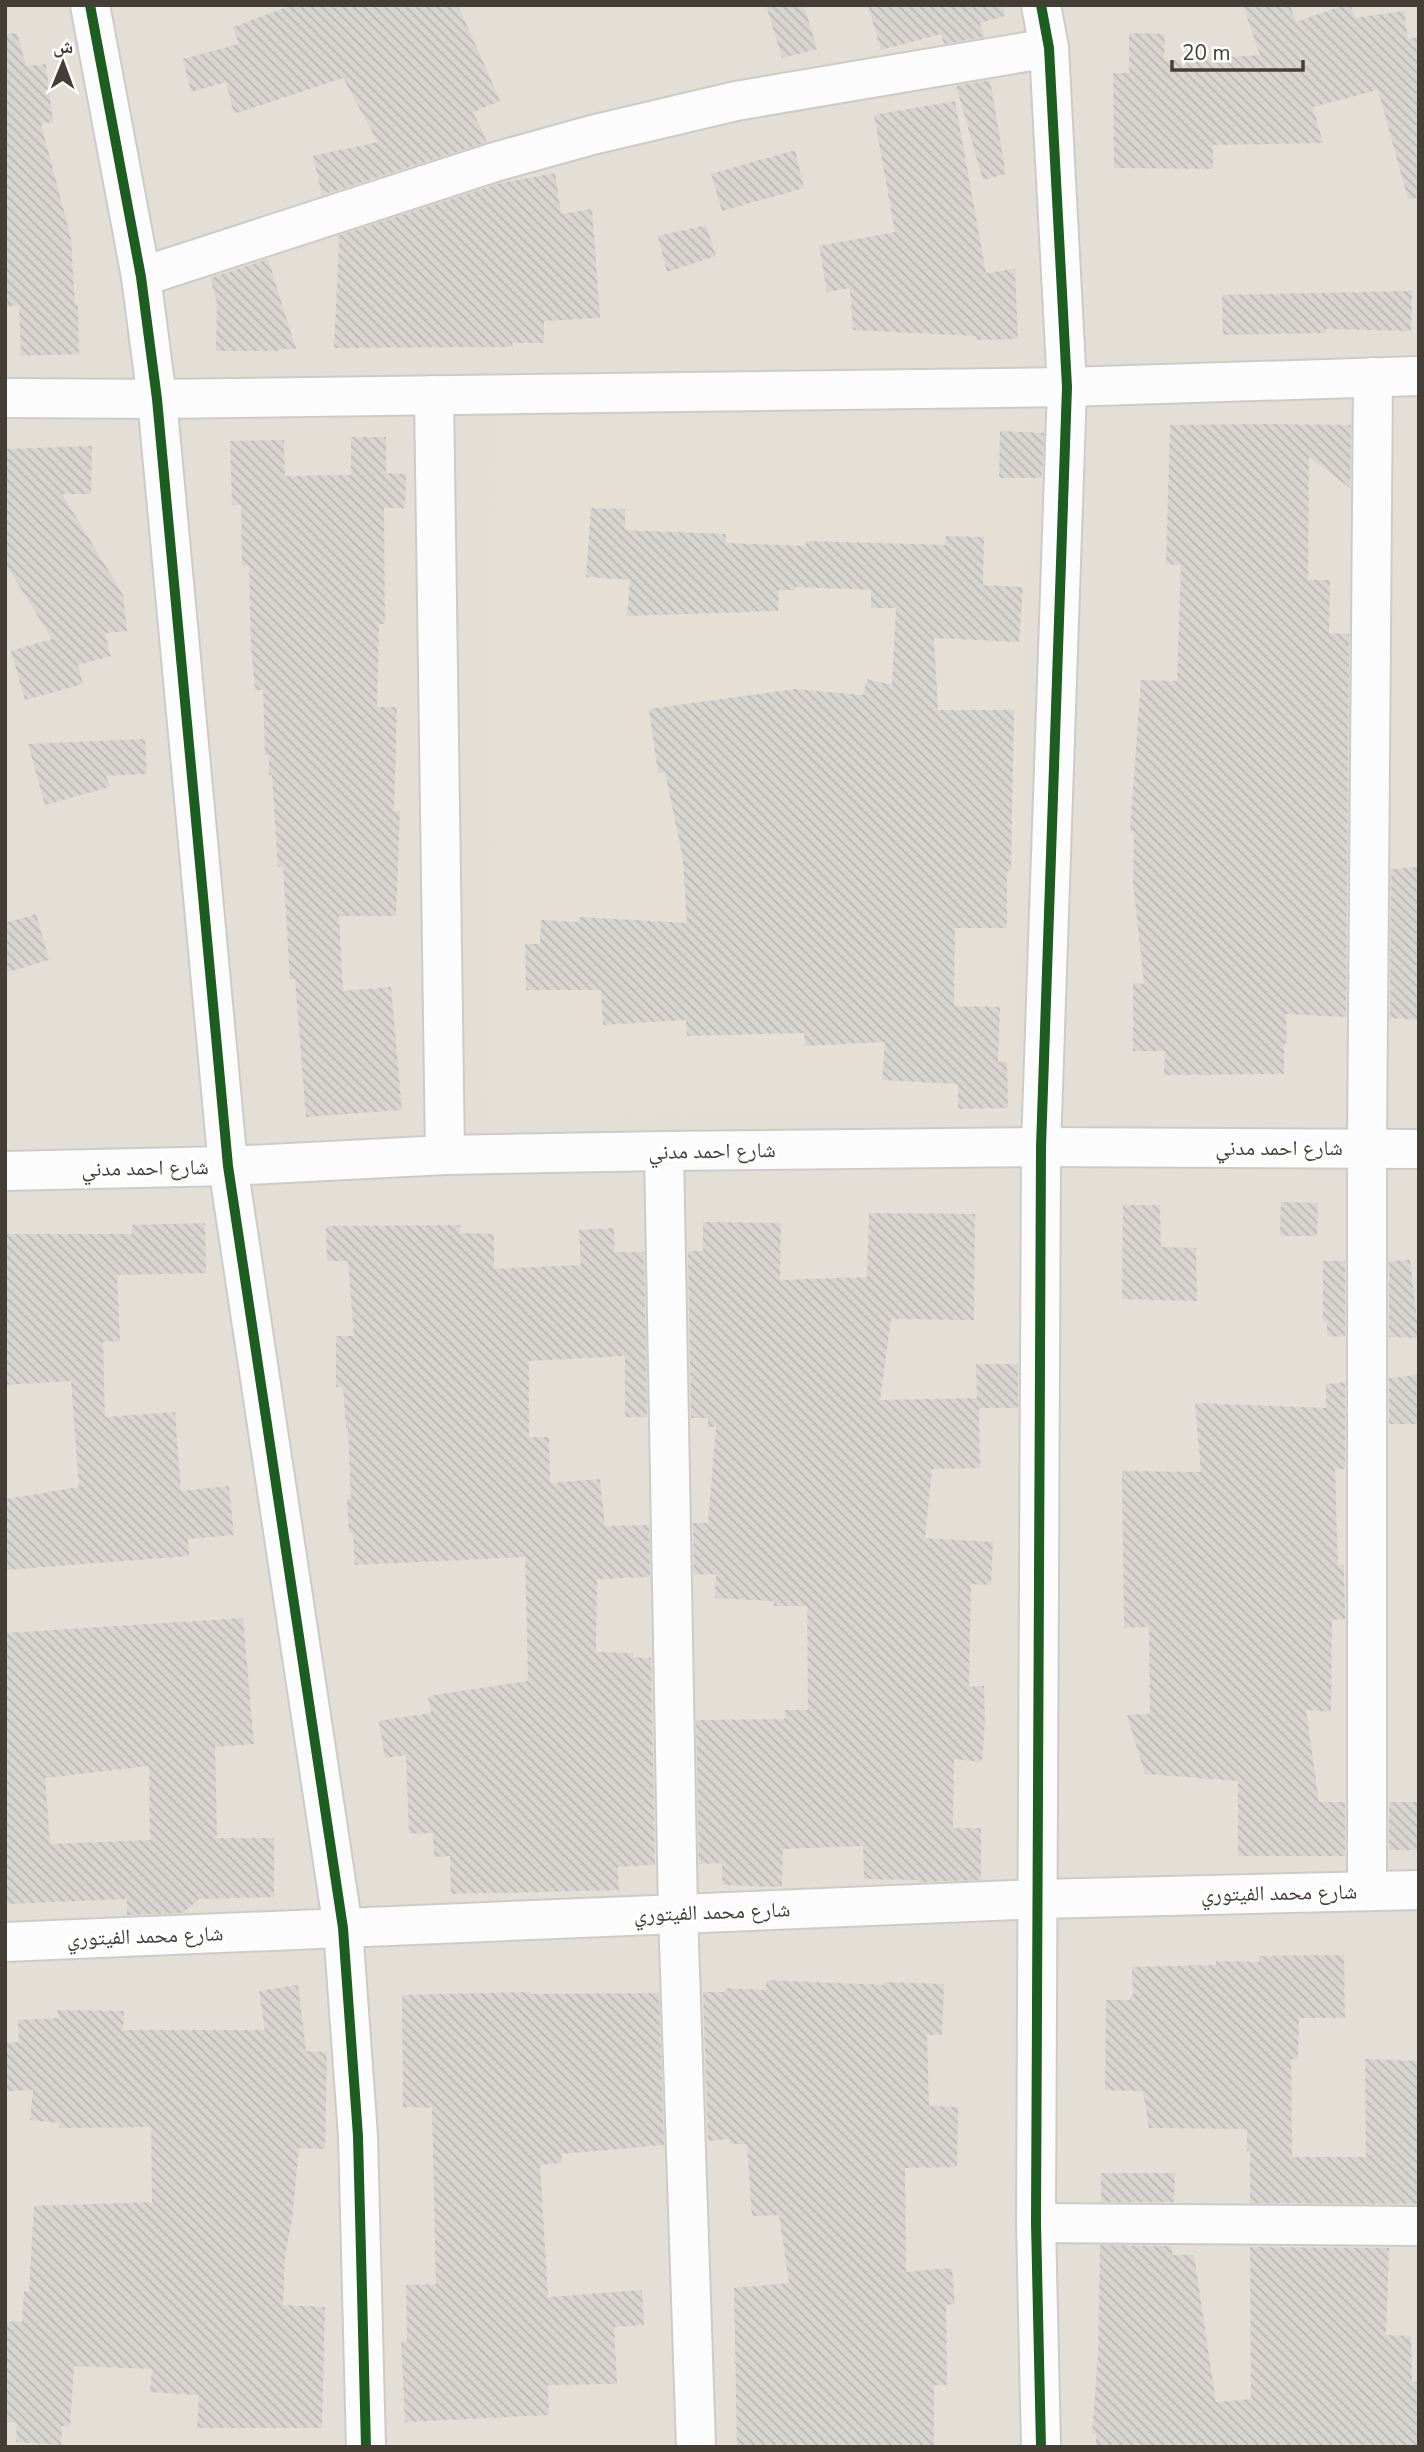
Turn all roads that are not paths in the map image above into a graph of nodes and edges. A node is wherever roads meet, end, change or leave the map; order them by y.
1 (90, 5) edge
2 (1041, 5) edge
3 (1049, 48) junction
4 (141, 276) junction
5 (1419, 376) edge
6 (1373, 377) junction
7 (1067, 387) junction
8 (435, 395) junction
9 (5, 398) edge
10 (157, 399) junction
11 (1041, 1147) junction
12 (1367, 1148) junction
13 (1419, 1149) edge
14 (664, 1151) junction
15 (445, 1155) junction
16 (228, 1166) junction
17 (5, 1171) edge
18 (1419, 1890) edge
19 (1367, 1891) junction
20 (1039, 1899) junction
21 (678, 1913) junction
22 (343, 1928) junction
23 (5, 1942) edge
24 (1036, 2223) junction
25 (1419, 2226) edge
26 (366, 2447) edge
27 (696, 2447) edge
28 (1041, 2447) edge

1 - 4 street
2 - 3 street
3 - 4 street
3 - 7 street
4 - 10 street
5 - 6 street
6 - 7 street
6 - 12 street
7 - 8 street
7 - 11 street
8 - 10 street
8 - 15 street
9 - 10 street
10 - 16 street
11 - 12 street, شارع احمد مدني
11 - 14 street, شارع احمد مدني
11 - 20 street
12 - 13 street, شارع احمد مدني
12 - 19 street
14 - 15 street, شارع احمد مدني
14 - 21 street
15 - 16 street, شارع احمد مدني
16 - 17 street, شارع احمد مدني
16 - 22 street
18 - 19 street, شارع محمد الفيتوري
19 - 20 street, شارع محمد الفيتوري
20 - 21 street, شارع محمد الفيتوري
20 - 24 street
21 - 22 street, شارع محمد الفيتوري
21 - 27 street
22 - 23 street, شارع محمد الفيتوري
22 - 26 street
24 - 25 street
24 - 28 street

